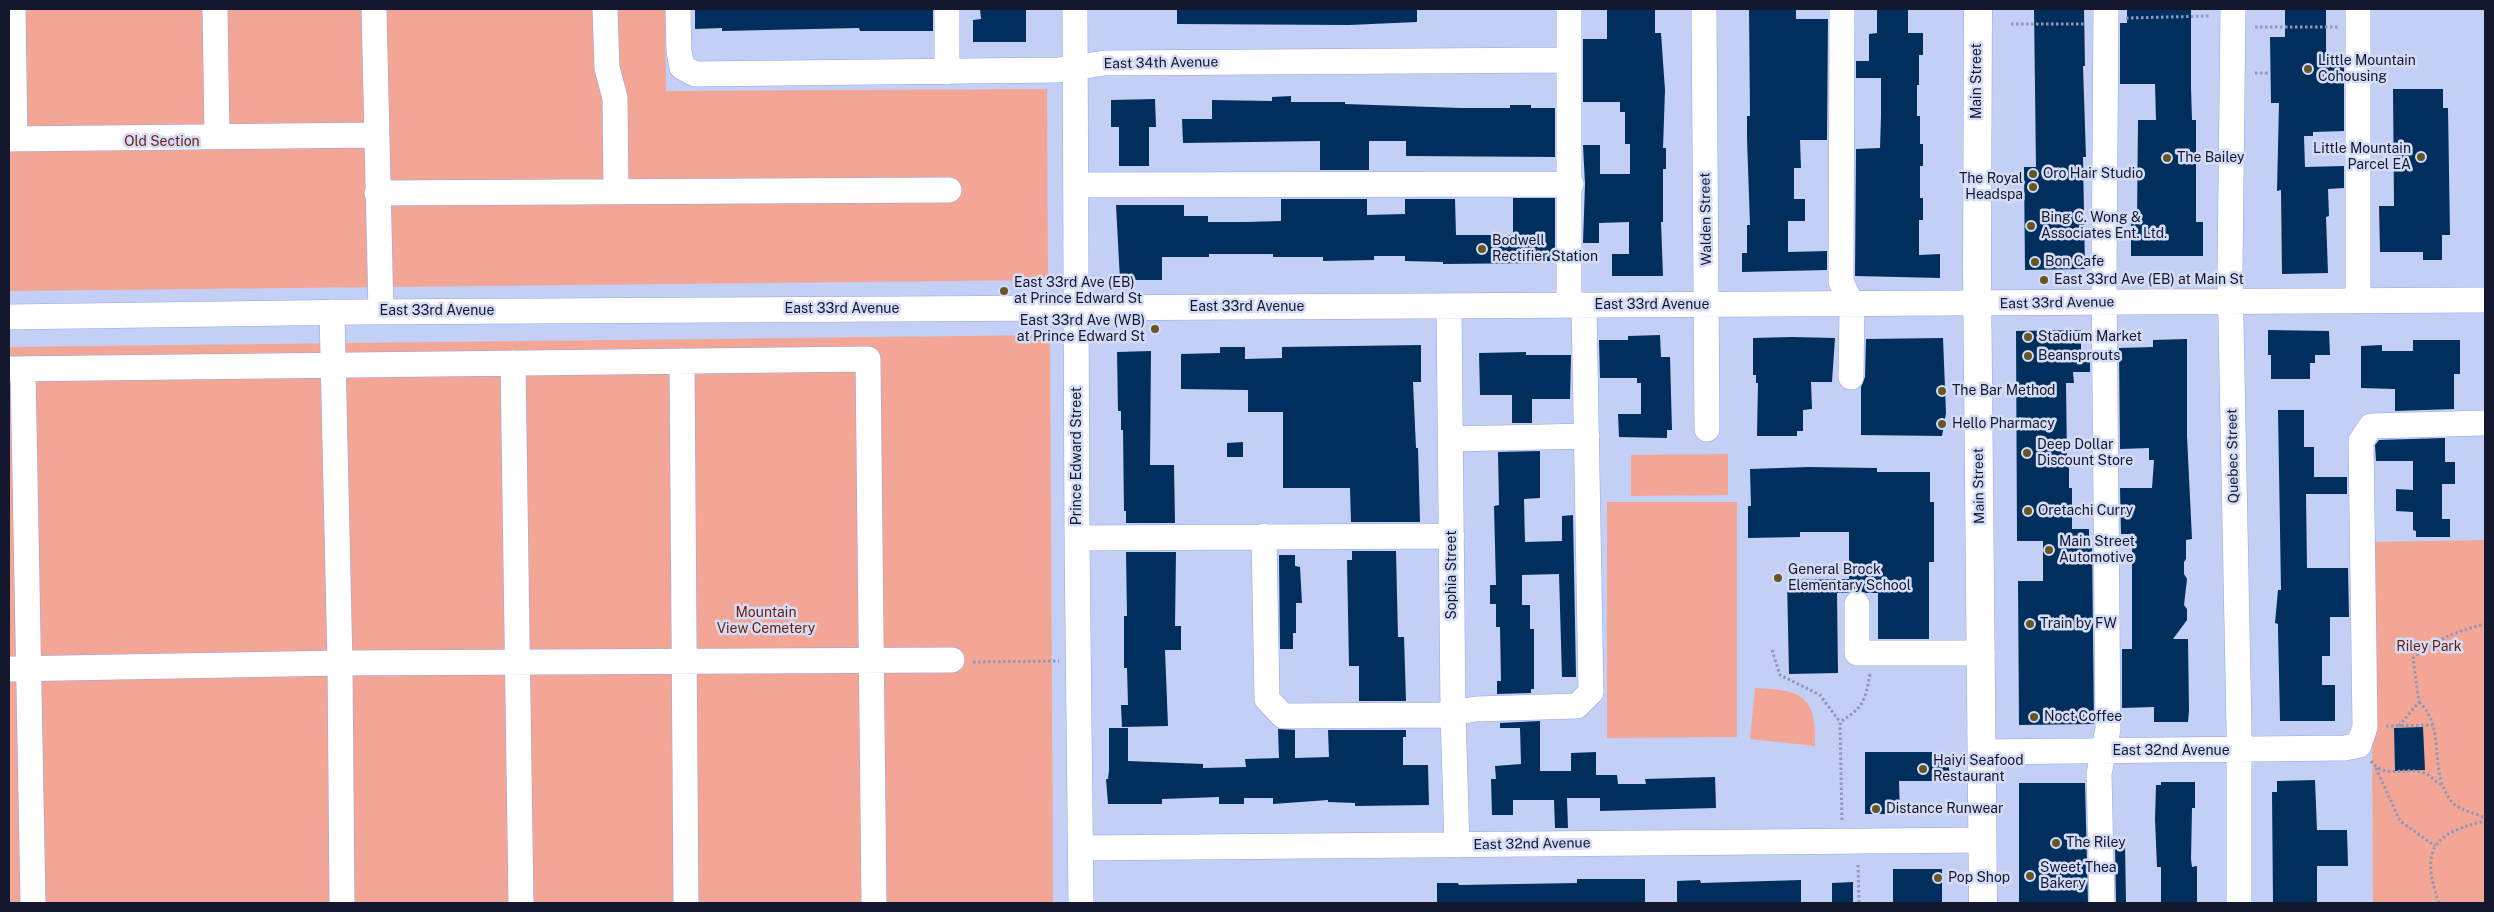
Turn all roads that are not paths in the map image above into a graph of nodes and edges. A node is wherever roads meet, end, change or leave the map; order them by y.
1 (13, 9) edge
2 (215, 9) edge
3 (374, 9) edge
4 (605, 9) edge
5 (678, 9) edge
6 (947, 9) edge
7 (1075, 9) edge
8 (1569, 9) edge
9 (1704, 9) edge
10 (1842, 9) edge
11 (1978, 9) edge
12 (2222, 12) edge
13 (2106, 17) edge
14 (2358, 18) edge
15 (1569, 60) junction
16 (1076, 68) junction
17 (947, 72) junction
18 (217, 135) junction
19 (376, 135) junction
20 (12, 139) edge
21 (1570, 184) junction
22 (1076, 186) junction
23 (949, 190) dead end
24 (616, 191) junction
25 (377, 193) junction
26 (2358, 300) junction
27 (2485, 300) edge
28 (2231, 301) junction
29 (2105, 302) junction
30 (1707, 304) junction
31 (1852, 304) junction
32 (1977, 304) junction
33 (1576, 305) junction
34 (1449, 306) junction
35 (1077, 308) junction
36 (332, 312) junction
37 (381, 312) junction
38 (9, 317) edge
39 (682, 361) junction
40 (513, 363) junction
41 (333, 366) junction
42 (16, 369) edge
43 (1851, 377) dead end
44 (2485, 423) edge
45 (1707, 429) dead end
46 (1587, 436) junction
47 (1451, 439) junction
48 (1264, 536) junction
49 (1452, 536) junction
50 (1077, 538) junction
51 (1857, 604) dead end
52 (1982, 653) junction
53 (872, 660) junction
54 (952, 660) road end
55 (684, 662) junction
56 (340, 663) junction
57 (517, 663) junction
58 (19, 669) edge
59 (1453, 712) junction
60 (2239, 750) junction
61 (1982, 752) junction
62 (2103, 752) junction
63 (1983, 840) junction
64 (1457, 845) junction
65 (1082, 848) junction
66 (33, 903) edge
67 (342, 903) edge
68 (521, 903) edge
69 (686, 903) edge
70 (874, 903) edge
71 (1081, 903) edge
72 (1983, 903) edge
73 (2102, 903) edge
74 (2239, 903) edge

1 - 20 street
2 - 18 street
3 - 19 street
4 - 24 street
5 - 17 street, East 34th Avenue
6 - 17 street
7 - 16 street, Prince Edward Street
8 - 15 street
9 - 30 street, Walden Street
10 - 31 street
11 - 32 main road, Main Street
12 - 28 street, Quebec Street
13 - 29 street
14 - 26 street
15 - 16 street, East 34th Avenue
15 - 21 street
16 - 17 street, East 34th Avenue
16 - 22 street, Prince Edward Street
18 - 19 street
18 - 20 street
19 - 25 street
21 - 22 street
21 - 33 street
22 - 35 street, Prince Edward Street
23 - 24 street
24 - 25 street
25 - 37 street
26 - 27 street, East 33rd Avenue
26 - 28 street, East 33rd Avenue
28 - 29 street, East 33rd Avenue
28 - 60 street, Quebec Street
29 - 32 street, East 33rd Avenue
29 - 62 street
30 - 31 street, East 33rd Avenue
30 - 33 street, East 33rd Avenue
30 - 45 street, Walden Street
31 - 32 street, East 33rd Avenue
31 - 43 street
32 - 52 main road, Main Street
33 - 34 street, East 33rd Avenue
33 - 46 street
34 - 35 street, East 33rd Avenue
34 - 47 street, Sophia Street
35 - 37 street, East 33rd Avenue
35 - 50 street, Prince Edward Street
36 - 37 street, East 33rd Avenue
36 - 38 street, East 33rd Avenue
36 - 41 street
39 - 40 street
39 - 53 street
39 - 55 street
40 - 41 street
40 - 57 street
41 - 42 street
41 - 56 street
42 - 58 street
44 - 60 street, East 32nd Avenue
46 - 47 street
46 - 59 street
47 - 49 street, Sophia Street
48 - 49 street
48 - 50 street
48 - 59 street
49 - 59 street, Sophia Street
50 - 65 street, Prince Edward Street
51 - 52 street
52 - 61 main road, Main Street
53 - 54 street
53 - 55 street
53 - 70 street
55 - 57 street
55 - 69 street
56 - 57 street
56 - 58 street
56 - 67 street
57 - 68 street
58 - 66 street
59 - 64 street, Sophia Street
60 - 62 street, East 32nd Avenue
60 - 74 street, Quebec Street
61 - 62 street, East 32nd Avenue
61 - 63 main road, Main Street
62 - 73 street
63 - 64 street, East 32nd Avenue
63 - 72 main road, Main Street
64 - 65 street, East 32nd Avenue
65 - 71 street, Prince Edward Street

